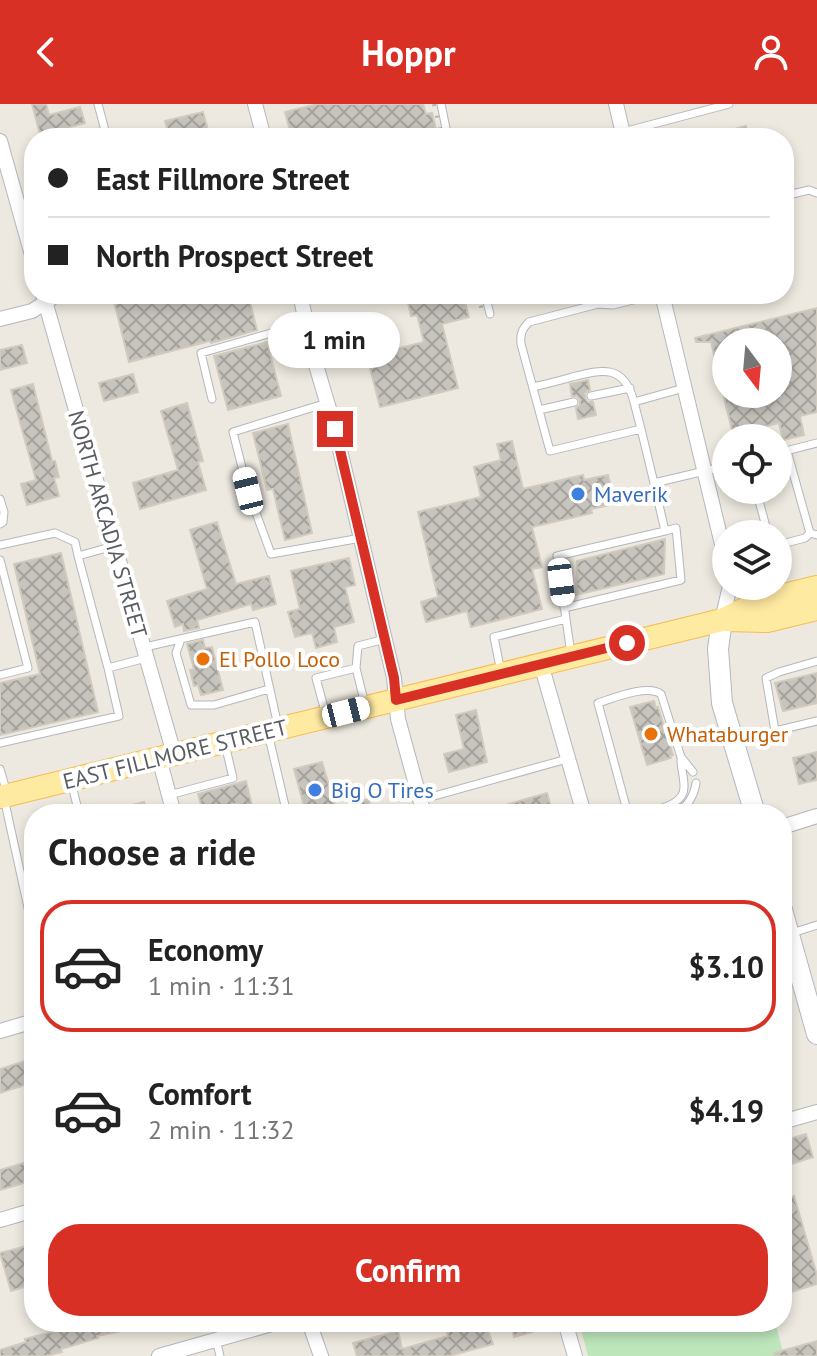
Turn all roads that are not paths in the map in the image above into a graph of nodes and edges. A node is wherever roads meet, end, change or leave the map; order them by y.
1 (98, 104) edge
2 (257, 104) edge
3 (441, 104) edge
4 (616, 104) edge
5 (729, 104) edge
6 (104, 128) edge
7 (262, 128) edge
8 (446, 128) edge
9 (622, 128) edge
10 (648, 128) edge
11 (0, 141) edge
12 (817, 193) edge
13 (794, 194) edge
14 (24, 226) edge
15 (40, 304) edge
16 (51, 304) edge
17 (302, 304) edge
18 (488, 304) edge
19 (598, 304) edge
20 (662, 304) edge
21 (490, 314) dead end
22 (0, 319) edge
23 (313, 355) junction
24 (533, 387) junction
25 (630, 388) junction
26 (684, 388) junction
27 (591, 396) dead end
28 (212, 399) dead end
29 (574, 402) dead end
30 (634, 402) junction
31 (327, 403) junction
32 (539, 410) junction
33 (641, 429) junction
34 (817, 443) edge
35 (792, 449) edge
36 (712, 470) edge
37 (704, 472) junction
38 (792, 478) edge
39 (654, 483) junction
40 (0, 499) edge
41 (716, 520) edge
42 (0, 524) edge
43 (665, 531) junction
44 (813, 534) edge
45 (361, 538) junction
46 (792, 541) edge
47 (0, 545) edge
48 (114, 546) junction
49 (78, 556) junction
50 (0, 560) edge
51 (652, 577) dead end
52 (630, 582) dead end
53 (611, 587) dead end
54 (652, 587) junction
55 (817, 587) edge
56 (594, 591) dead end
57 (630, 592) junction
58 (612, 597) junction
59 (727, 600) edge
60 (595, 601) junction
61 (564, 608) junction
62 (817, 609) edge
63 (566, 619) junction
64 (722, 620) junction
65 (181, 639) junction
66 (385, 639) junction
67 (145, 653) junction
68 (572, 657) junction
69 (817, 661) edge
70 (541, 664) junction
71 (108, 668) junction
72 (356, 668) junction
73 (502, 674) junction
74 (0, 675) edge
75 (269, 689) junction
76 (396, 700) junction
77 (366, 707) junction
78 (326, 716) junction
79 (817, 721) edge
80 (273, 730) junction
81 (775, 731) junction
82 (733, 741) junction
83 (224, 742) junction
84 (0, 743) edge
85 (166, 756) junction
86 (681, 757) junction
87 (567, 759) junction
88 (0, 769) edge
89 (693, 772) dead end
90 (71, 780) junction
91 (696, 783) dead end
92 (169, 795) junction
93 (3, 796) edge
94 (77, 804) edge
95 (171, 804) edge
96 (285, 804) edge
97 (421, 804) edge
98 (431, 804) edge
99 (581, 804) edge
100 (625, 804) edge
101 (673, 804) edge
102 (687, 804) edge
103 (752, 804) edge
104 (817, 816) edge
105 (792, 824) edge
106 (24, 890) edge
107 (817, 925) edge
108 (792, 933) edge
109 (792, 943) edge
110 (814, 1012) edge
111 (24, 1024) edge
112 (0, 1031) edge
113 (817, 1034) edge
114 (817, 1112) edge
115 (792, 1119) edge
116 (24, 1213) edge
117 (0, 1220) edge
118 (242, 1332) edge
119 (313, 1332) edge
120 (568, 1332) edge
121 (216, 1339) junction
122 (159, 1356) edge
123 (220, 1356) edge
124 (321, 1356) edge
125 (575, 1356) edge

1 - 6 lane
2 - 7 street
3 - 8 lane
4 - 9 street
5 - 10 lane
11 - 14 street
12 - 13 lane
15 - 22 street
16 - 48 street, NORTH ARCADIA STREET
17 - 23 street
18 - 21 lane
19 - 24 lane
20 - 26 street
23 - 28 lane
23 - 31 street
24 - 25 lane
24 - 32 lane
25 - 27 lane
25 - 30 lane
26 - 30 lane
26 - 37 street
29 - 32 lane
30 - 33 lane
31 - 45 street
31 - 45 lane
32 - 33 lane
33 - 39 lane
34 - 35 lane
36 - 37 lane
37 - 39 lane
37 - 41 street
38 - 44 lane
39 - 43 lane
40 - 42 lane
43 - 54 lane
43 - 61 lane
44 - 46 lane
45 - 66 street
47 - 49 lane
48 - 49 lane
48 - 67 street, NORTH ARCADIA STREET
49 - 71 lane
50 - 74 lane
51 - 54 lane
52 - 57 lane
53 - 58 lane
54 - 57 lane
55 - 64 main road, EAST FILLMORE STREET
56 - 60 lane
57 - 58 lane
58 - 60 lane
59 - 64 street
60 - 61 lane
61 - 63 lane
62 - 64 main road, EAST FILLMORE STREET
63 - 68 lane
63 - 73 lane
64 - 68 main road, EAST FILLMORE STREET
64 - 82 street
65 - 67 lane
65 - 75 lane
65 - 75 lane
66 - 72 lane
66 - 76 street
67 - 71 lane
67 - 85 street, NORTH ARCADIA STREET
68 - 70 main road, EAST FILLMORE STREET
69 - 81 lane
70 - 73 main road, EAST FILLMORE STREET
70 - 87 street
71 - 84 lane
72 - 77 lane
72 - 78 lane
73 - 76 main road, EAST FILLMORE STREET
75 - 80 lane
76 - 77 main road, EAST FILLMORE STREET
76 - 97 street
77 - 78 main road, EAST FILLMORE STREET
78 - 80 main road, EAST FILLMORE STREET
79 - 81 lane
80 - 83 main road, EAST FILLMORE STREET
80 - 96 lane
81 - 82 lane
82 - 103 street
83 - 85 main road, EAST FILLMORE STREET
83 - 92 lane
85 - 90 main road, EAST FILLMORE STREET
85 - 92 street, NORTH ARCADIA STREET
86 - 89 lane
86 - 100 lane
86 - 101 lane
87 - 98 lane
87 - 99 street
88 - 93 lane
90 - 93 main road, EAST FILLMORE STREET
90 - 94 lane
91 - 102 lane
92 - 95 street, NORTH ARCADIA STREET
93 - 106 lane
104 - 105 street
107 - 108 lane
109 - 110 street
110 - 113 street
111 - 112 street
114 - 115 street
116 - 117 street
118 - 121 street
119 - 124 street
120 - 125 street
121 - 122 street
121 - 123 lane

